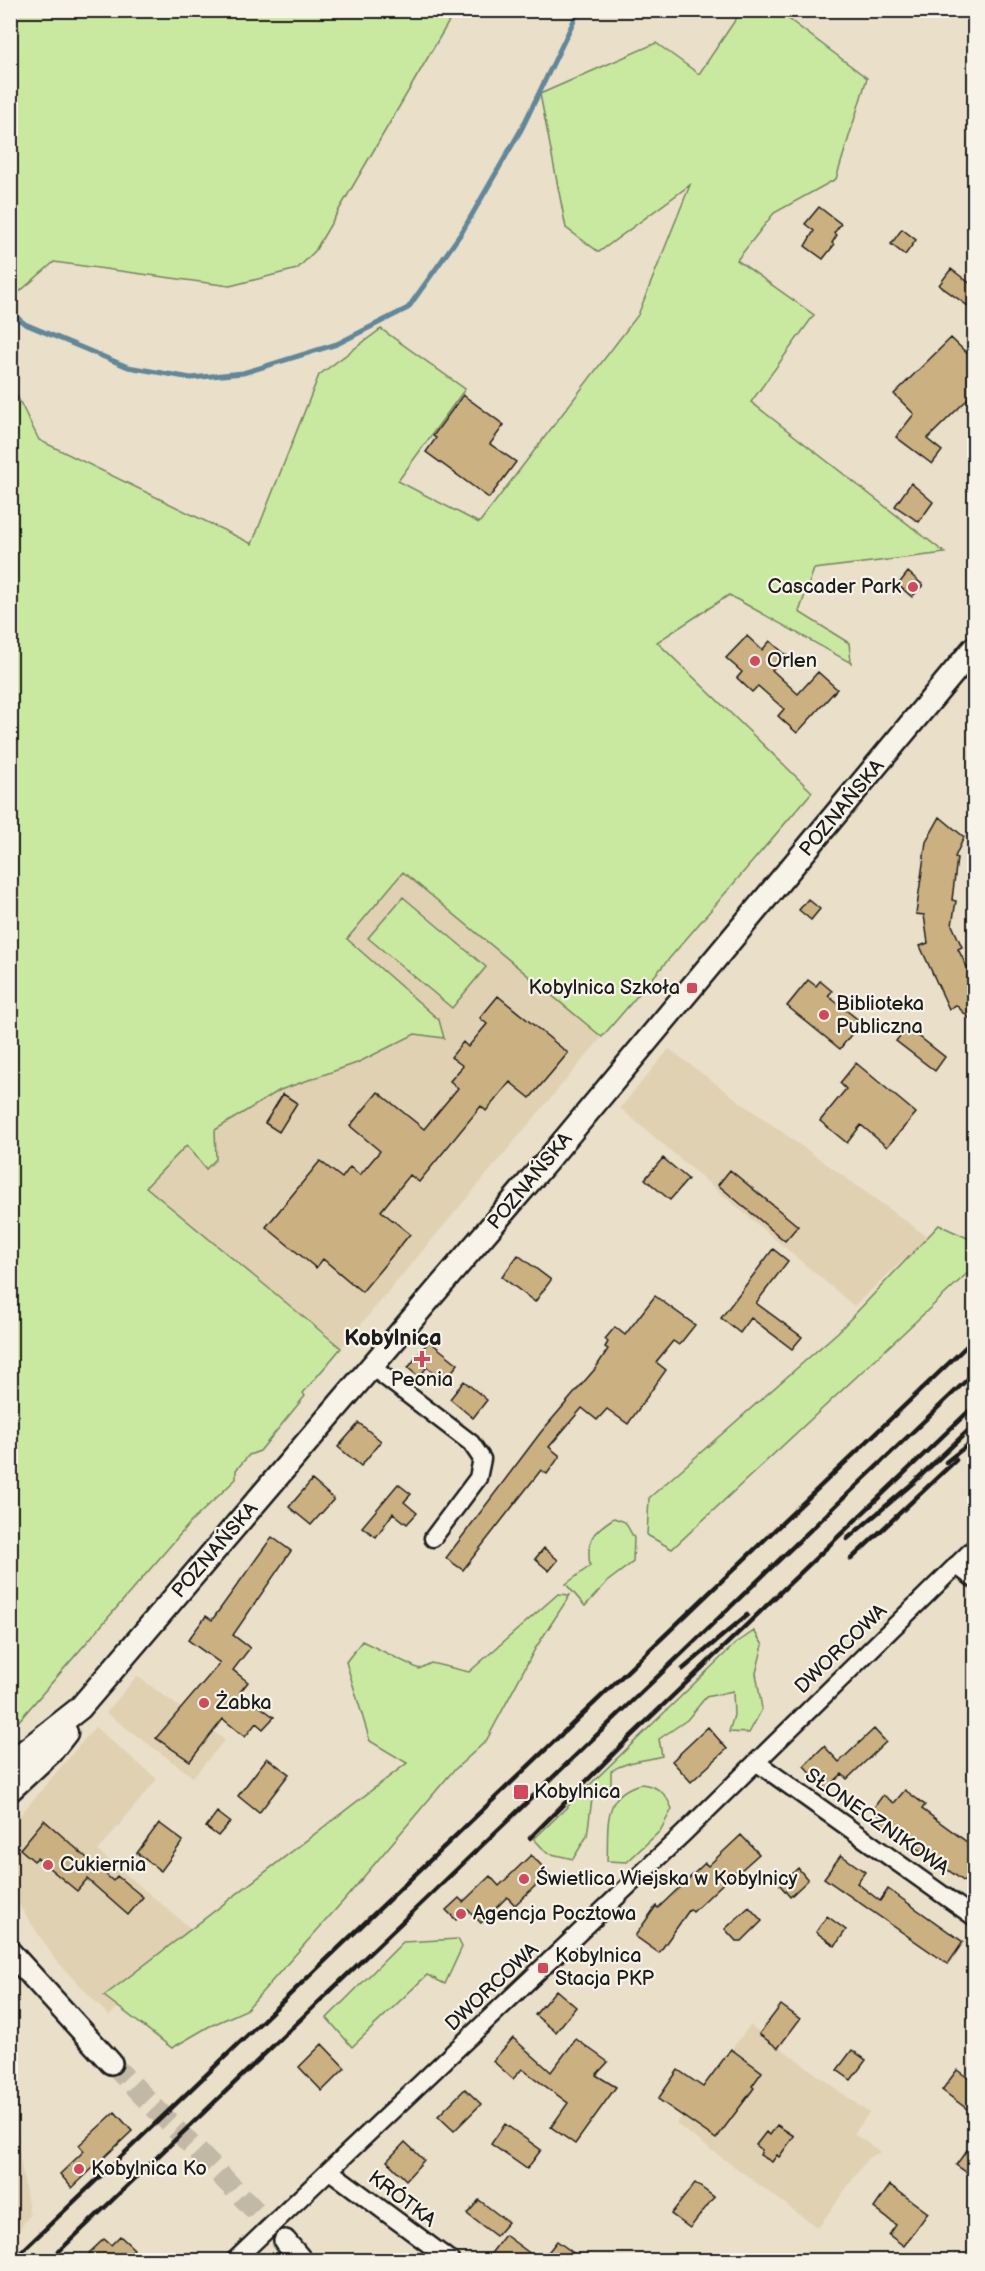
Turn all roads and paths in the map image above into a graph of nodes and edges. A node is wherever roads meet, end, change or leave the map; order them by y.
1 (975, 648) edge
2 (372, 1367) junction
3 (433, 1538) dead end
4 (975, 1548) edge
5 (956, 1565) junction
6 (975, 1579) edge
7 (80, 1708) junction
8 (756, 1762) junction
9 (10, 1763) edge
10 (10, 1790) edge
11 (975, 1917) edge
12 (10, 1952) edge
13 (111, 2063) tunnel mouth
14 (330, 2171) junction
15 (285, 2241) tunnel mouth
16 (235, 2260) edge
17 (301, 2260) edge
18 (450, 2260) edge

1 - 2 main road, POZNAŃSKA
2 - 3 street
2 - 7 main road, POZNAŃSKA
4 - 5 street, DWORCOWA
5 - 6 street
5 - 8 street, DWORCOWA
7 - 9 main road, POZNAŃSKA
7 - 10 main road, POZNAŃSKA
8 - 11 street, SŁONECZNIKOWA
8 - 14 street, DWORCOWA
12 - 13 street
14 - 16 street, DWORCOWA
14 - 18 street, KRÓTKA
15 - 17 street

